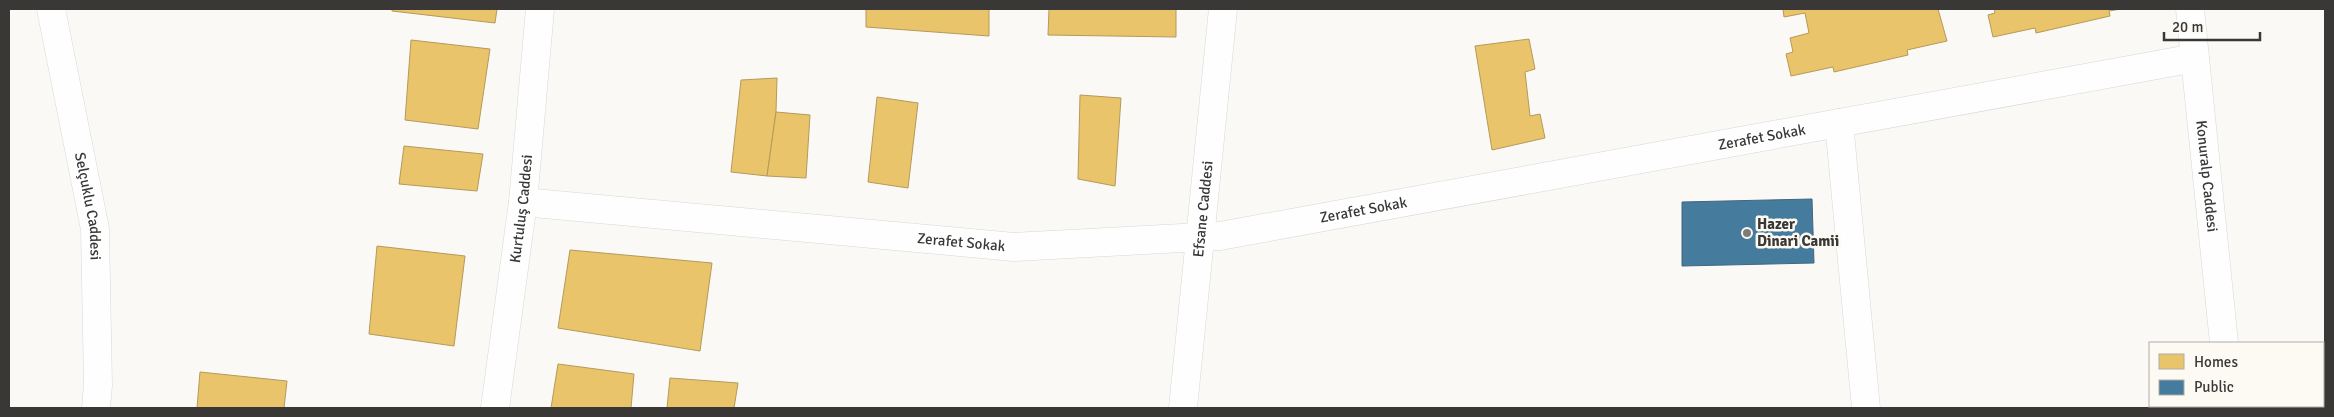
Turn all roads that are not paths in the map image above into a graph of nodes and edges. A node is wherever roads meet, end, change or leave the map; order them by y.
1 (51, 9) edge
2 (540, 9) edge
3 (1223, 9) edge
4 (2190, 9) edge
5 (2195, 58) junction
6 (1839, 123) junction
7 (523, 202) junction
8 (1200, 237) junction
9 (2224, 342) edge
10 (96, 408) edge
11 (495, 408) edge
12 (1183, 408) edge
13 (1866, 408) edge

1 - 10 street, Selçuklu Caddesi
2 - 7 street, Kurtuluş Caddesi
3 - 8 street, Efsane Caddesi
4 - 5 street, Konuralp Caddesi
5 - 6 street, Zerafet Sokak
5 - 9 street, Konuralp Caddesi
6 - 8 street, Zerafet Sokak
6 - 13 street
7 - 8 street, Zerafet Sokak
7 - 11 street, Kurtuluş Caddesi
8 - 12 street, Efsane Caddesi

